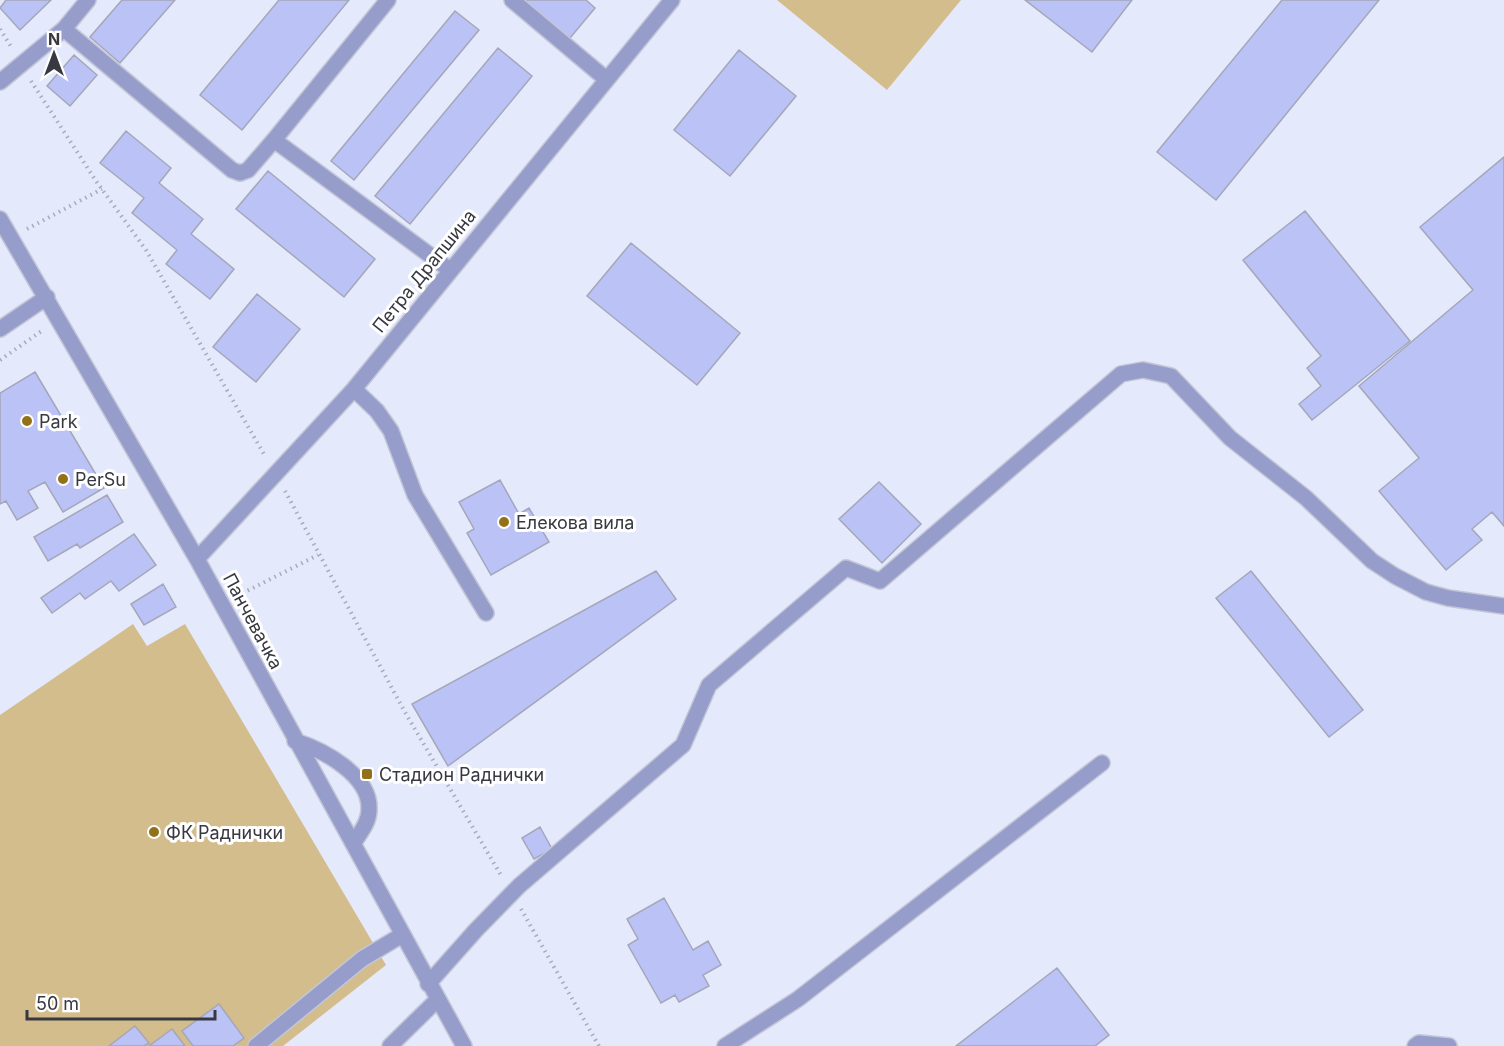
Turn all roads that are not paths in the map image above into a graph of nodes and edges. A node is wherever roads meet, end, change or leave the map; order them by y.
1 (88, 0) edge
2 (388, 0) edge
3 (512, 0) edge
4 (672, 0) edge
5 (64, 29) junction
6 (606, 80) junction
7 (0, 82) edge
8 (274, 140) junction
9 (0, 219) edge
10 (450, 270) junction
11 (47, 297) junction
12 (0, 329) edge
13 (354, 389) junction
14 (197, 559) junction
15 (1504, 606) edge
16 (486, 613) dead end
17 (295, 741) junction
18 (1102, 763) dead end
19 (352, 844) junction
20 (402, 935) junction
21 (428, 984) junction
22 (437, 1000) junction
23 (256, 1046) edge
24 (390, 1046) edge
25 (464, 1046) edge
26 (726, 1046) edge
27 (1415, 1046) edge
28 (1449, 1046) edge

1 - 5 street
2 - 8 street
3 - 6 street
4 - 6 street, Петра Драпшина
5 - 7 street
5 - 8 street
6 - 10 street, Петра Драпшина
8 - 10 street
9 - 11 street, Панчевачка
10 - 13 street, Петра Драпшина
11 - 12 street
11 - 14 street, Панчевачка
13 - 14 street, Петра Драпшина
13 - 16 street
14 - 17 street, Панчевачка
15 - 21 street
17 - 19 street, Панчевачка
17 - 19 street
18 - 26 street
19 - 20 street, Панчевачка
20 - 21 street, Панчевачка
20 - 23 street
21 - 22 street, Панчевачка
22 - 24 street
22 - 25 street, Панчевачка
27 - 28 street

